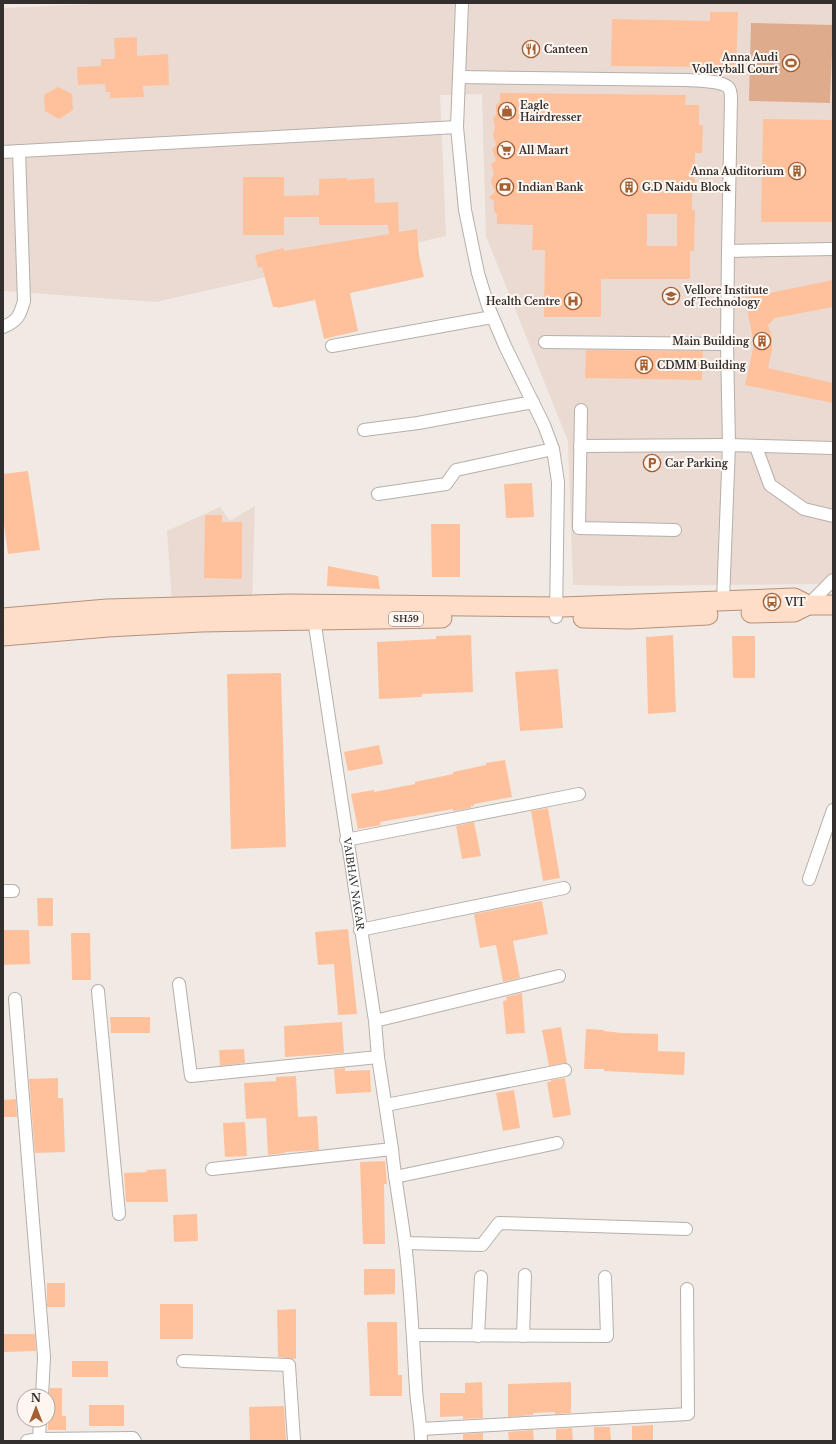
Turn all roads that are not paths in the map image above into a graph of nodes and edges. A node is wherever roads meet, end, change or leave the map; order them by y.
1 (462, 3) edge
2 (459, 77) junction
3 (457, 127) junction
4 (19, 151) junction
5 (3, 152) edge
6 (833, 250) edge
7 (728, 251) junction
8 (492, 317) junction
9 (3, 327) edge
10 (545, 342) dead end
11 (727, 344) junction
12 (332, 346) dead end
13 (533, 402) junction
14 (580, 410) dead end
15 (364, 430) dead end
16 (729, 445) junction
17 (580, 446) junction
18 (756, 447) junction
19 (833, 448) edge
20 (553, 449) junction
21 (378, 494) dead end
22 (833, 516) edge
23 (675, 530) dead end
24 (833, 580) edge
25 (723, 601) junction
26 (808, 605) junction
27 (833, 605) edge
28 (556, 612) junction
29 (3, 618) edge
30 (314, 619) junction
31 (3, 636) edge
32 (579, 794) dead end
33 (833, 810) edge
34 (346, 840) junction
35 (809, 878) dead end
36 (564, 888) dead end
37 (360, 930) junction
38 (559, 976) dead end
39 (179, 984) dead end
40 (98, 991) dead end
41 (15, 999) dead end
42 (375, 1021) junction
43 (378, 1056) junction
44 (565, 1070) dead end
45 (386, 1105) junction
46 (557, 1143) dead end
47 (392, 1149) junction
48 (212, 1169) dead end
49 (395, 1177) junction
50 (119, 1214) dead end
51 (686, 1229) dead end
52 (405, 1243) junction
53 (525, 1275) dead end
54 (605, 1277) dead end
55 (480, 1278) dead end
56 (687, 1289) dead end
57 (413, 1335) junction
58 (478, 1336) junction
59 (523, 1336) junction
60 (183, 1361) dead end
61 (42, 1388) edge
62 (40, 1428) edge
63 (421, 1435) edge
64 (39, 1439) junction
65 (27, 1441) edge
66 (135, 1441) edge
67 (294, 1441) edge

1 - 2 street
2 - 3 street
2 - 7 street
3 - 4 street
3 - 8 street
4 - 5 street
4 - 9 street
6 - 7 street
7 - 11 street
8 - 12 street
8 - 13 street
10 - 11 street
11 - 16 street
13 - 15 street
13 - 20 street
14 - 17 street
16 - 17 street
16 - 18 street
16 - 25 street
17 - 23 street
18 - 19 street
18 - 22 street
20 - 21 street
20 - 28 street
24 - 26 street
25 - 26 main road
25 - 28 main road
26 - 27 main road, SH59
26 - 28 main road, SH59
28 - 29 main road
28 - 30 main road, SH59
30 - 31 main road, SH59
30 - 34 street, VAIBHAV NAGAR
32 - 34 street
33 - 35 street
34 - 37 street, VAIBHAV NAGAR
36 - 37 street
37 - 42 street, VAIBHAV NAGAR
38 - 42 street
39 - 43 street
40 - 50 street
41 - 61 street
42 - 43 street, VAIBHAV NAGAR
43 - 45 street, VAIBHAV NAGAR
44 - 45 street
45 - 47 street, VAIBHAV NAGAR
46 - 49 street
47 - 48 street
47 - 49 street, VAIBHAV NAGAR
49 - 52 street, VAIBHAV NAGAR
51 - 52 street
52 - 57 street, VAIBHAV NAGAR
53 - 59 street
54 - 59 street
55 - 58 street
56 - 63 street
57 - 58 street
57 - 63 street, VAIBHAV NAGAR
58 - 59 street
60 - 67 street
62 - 64 street
64 - 65 street
64 - 66 street

